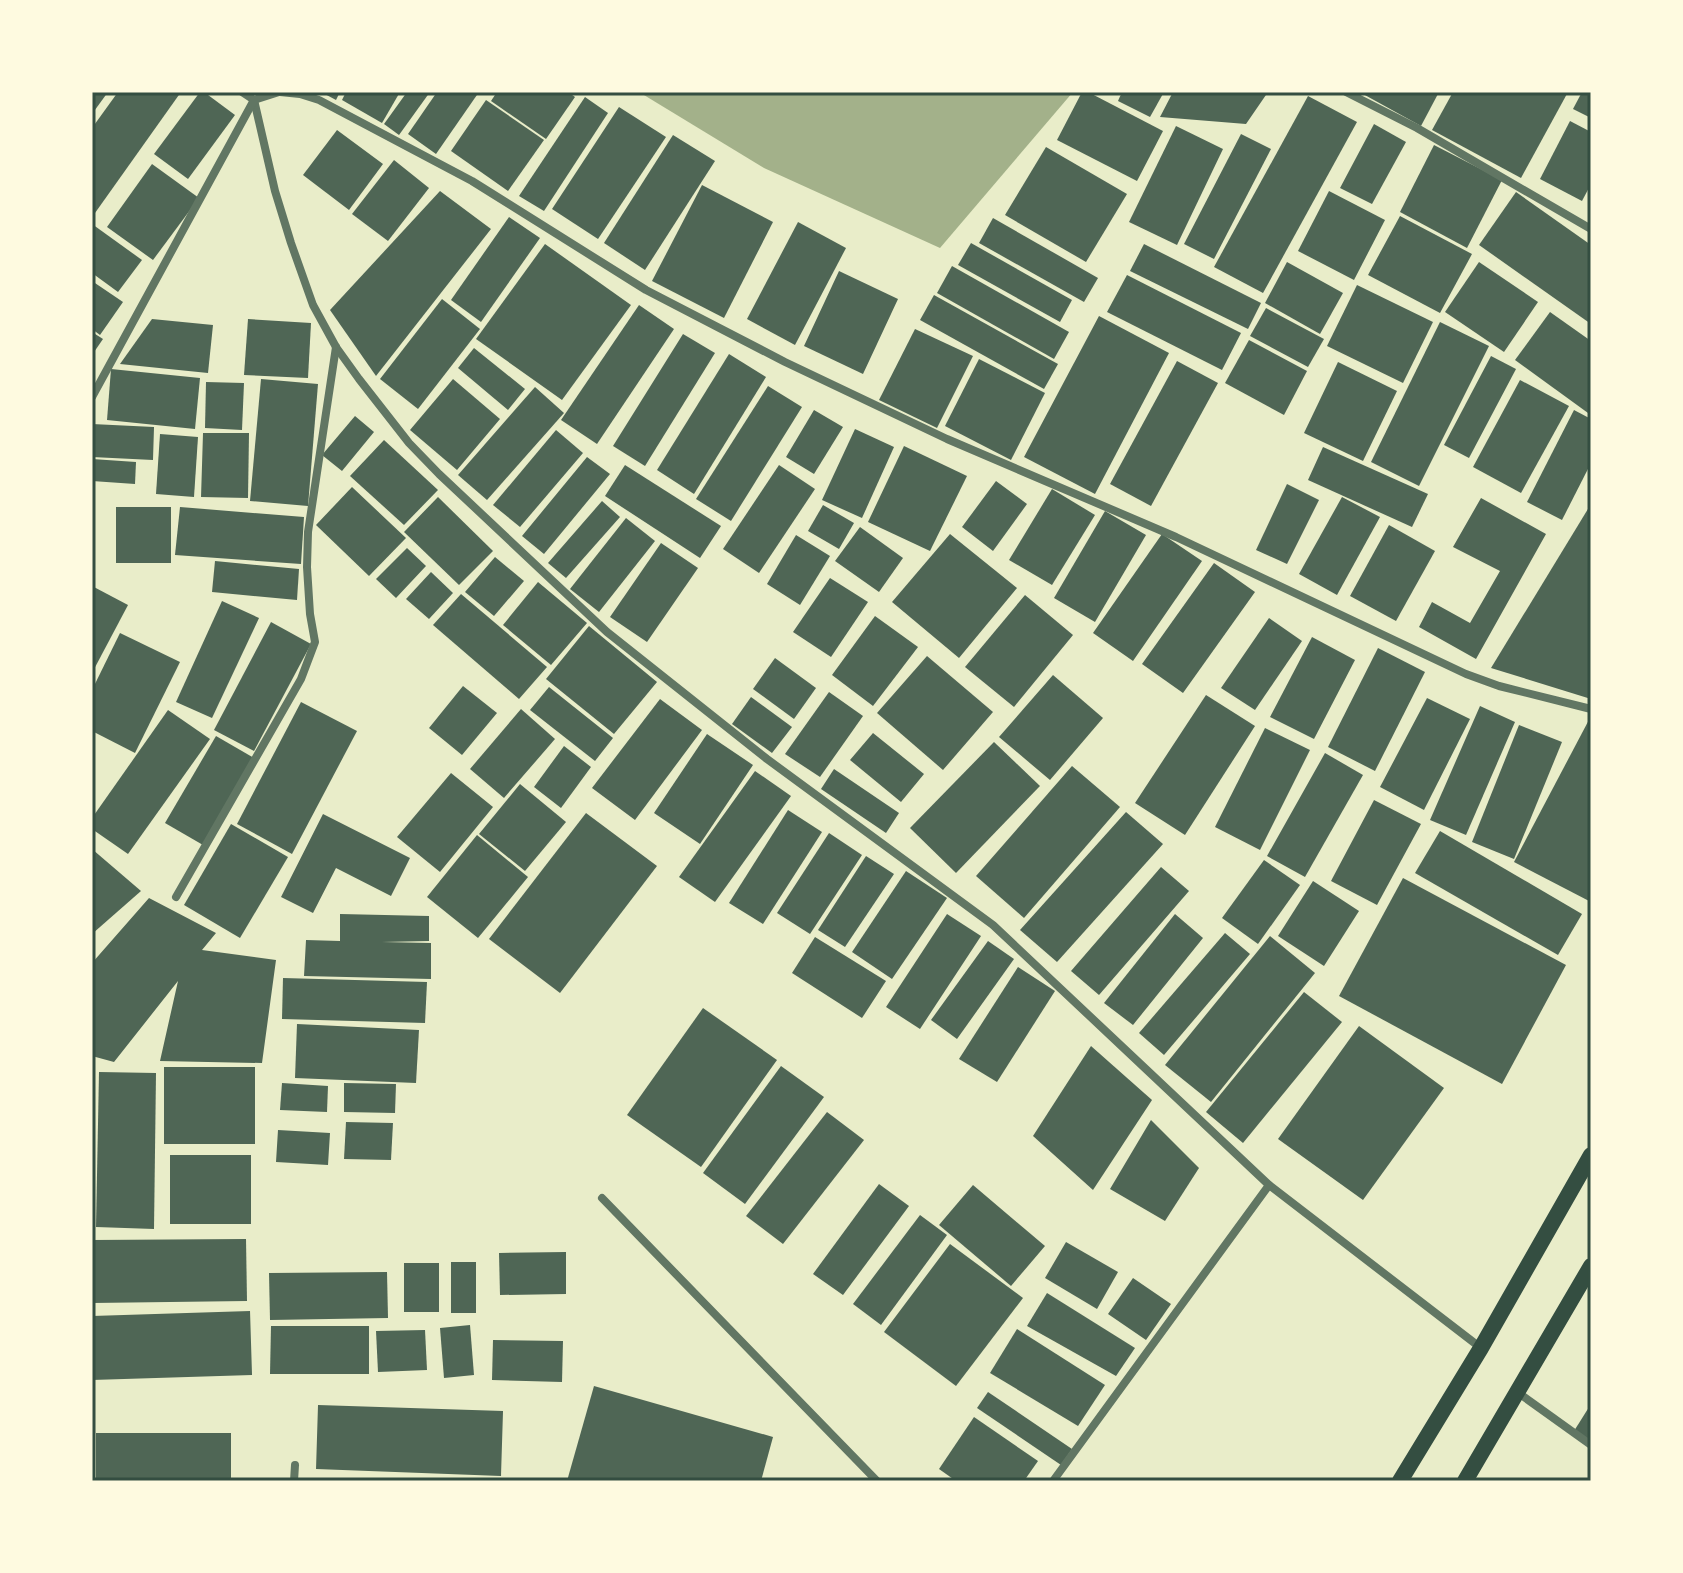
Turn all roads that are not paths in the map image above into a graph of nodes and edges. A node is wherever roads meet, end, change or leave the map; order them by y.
1 (242, 92) edge
2 (279, 92) edge
3 (1346, 92) edge
4 (254, 100) junction
5 (1591, 229) edge
6 (336, 347) junction
7 (92, 397) edge
8 (1591, 709) edge
9 (176, 897) dead end
10 (1591, 1155) edge
11 (1269, 1185) junction
12 (602, 1198) dead end
13 (1591, 1266) edge
14 (1481, 1348) junction
15 (1517, 1392) junction
16 (1591, 1445) edge
17 (295, 1465) dead end
18 (294, 1481) edge
19 (877, 1481) edge
20 (1053, 1481) edge
21 (1400, 1481) edge
22 (1465, 1481) edge

1 - 4 street
2 - 4 street
2 - 8 street
3 - 5 street
4 - 6 street
4 - 7 street
6 - 9 street
6 - 11 street
10 - 14 main road
11 - 14 street
11 - 20 street
12 - 19 street
13 - 15 main road
14 - 21 main road
15 - 16 street
15 - 22 main road
17 - 18 street

